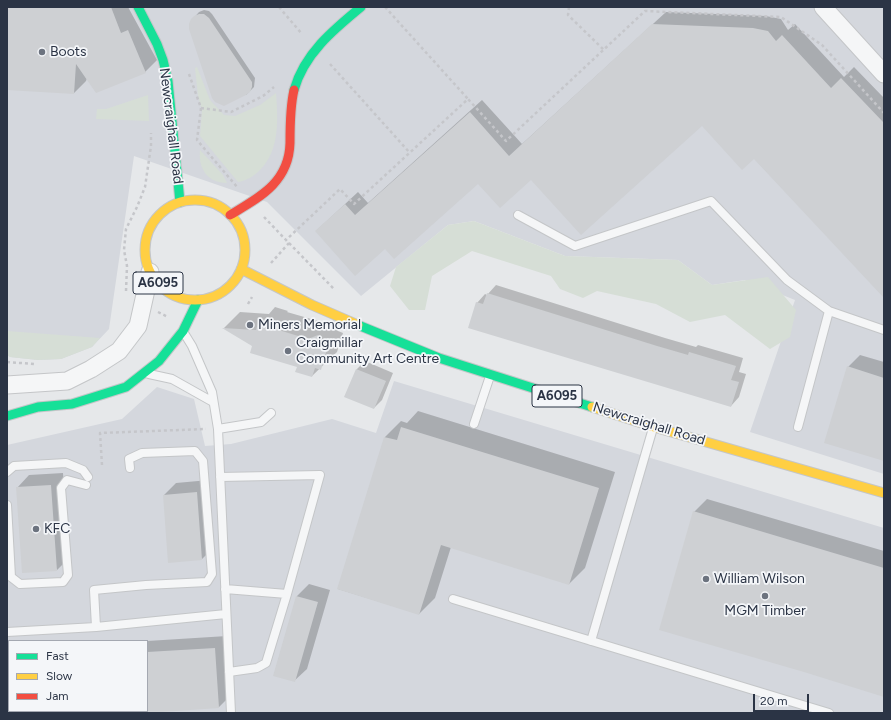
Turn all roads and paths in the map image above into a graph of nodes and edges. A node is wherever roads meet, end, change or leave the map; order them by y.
1 (138, 7) edge
2 (279, 7) edge
3 (361, 7) edge
4 (385, 7) edge
5 (569, 7) edge
6 (823, 7) edge
7 (316, 49) junction
8 (604, 50) junction
9 (188, 72) dead end
10 (884, 74) edge
11 (280, 82) dead end
12 (468, 99) junction
13 (201, 108) junction
14 (884, 113) edge
15 (151, 132) dead end
16 (410, 153) junction
17 (180, 202) junction
18 (250, 202) junction
19 (230, 215) junction
20 (518, 215) dead end
21 (289, 243) dead end
22 (241, 269) junction
23 (150, 272) junction
24 (334, 289) dead end
25 (126, 295) dead end
26 (198, 300) junction
27 (829, 311) junction
28 (884, 330) edge
29 (183, 331) junction
30 (7, 362) edge
31 (39, 364) dead end
32 (144, 373) junction
33 (490, 374) junction
34 (7, 385) edge
35 (213, 402) junction
36 (271, 413) dead end
37 (7, 416) edge
38 (474, 424) dead end
39 (654, 427) junction
40 (798, 427) dead end
41 (218, 429) junction
42 (102, 465) dead end
43 (130, 468) dead end
44 (7, 472) edge
45 (88, 477) dead end
46 (220, 477) junction
47 (86, 485) dead end
48 (884, 493) edge
49 (7, 505) edge
50 (225, 589) junction
51 (287, 594) junction
52 (453, 599) dead end
53 (226, 614) junction
54 (96, 627) junction
55 (7, 632) edge
56 (591, 641) junction
57 (229, 672) junction
58 (232, 713) edge
59 (829, 713) edge

1 - 17 main road, Newcraighall Road
2 - 7 path
3 - 7 main road
4 - 12 path
5 - 8 path
6 - 10 street
7 - 16 path
7 - 18 main road
8 - 12 path
8 - 14 path
9 - 13 path
11 - 13 path
12 - 16 path
13 - 18 path
15 - 25 path
16 - 18 path
17 - 19 main road, A6095
17 - 23 main road, A6095
18 - 19 main road
19 - 22 main road, A6095
20 - 27 lane
21 - 24 path
22 - 26 main road, A6095
22 - 33 main road, Newcraighall Road / A6095
23 - 26 main road, A6095
23 - 34 street
26 - 29 main road
27 - 28 lane
27 - 40 lane
29 - 32 main road
29 - 35 lane
30 - 31 path
32 - 35 lane
32 - 37 main road
33 - 38 lane
33 - 39 main road, Newcraighall Road / A6095
35 - 41 lane
36 - 41 lane
39 - 48 main road, Newcraighall Road / A6095
39 - 56 lane
41 - 42 path
41 - 46 lane
43 - 54 lane
44 - 45 lane
46 - 50 lane
46 - 51 lane
47 - 49 lane
50 - 51 lane
50 - 53 lane
51 - 57 lane
52 - 56 lane
53 - 54 lane
53 - 57 lane
54 - 55 lane
56 - 59 lane
57 - 58 lane

